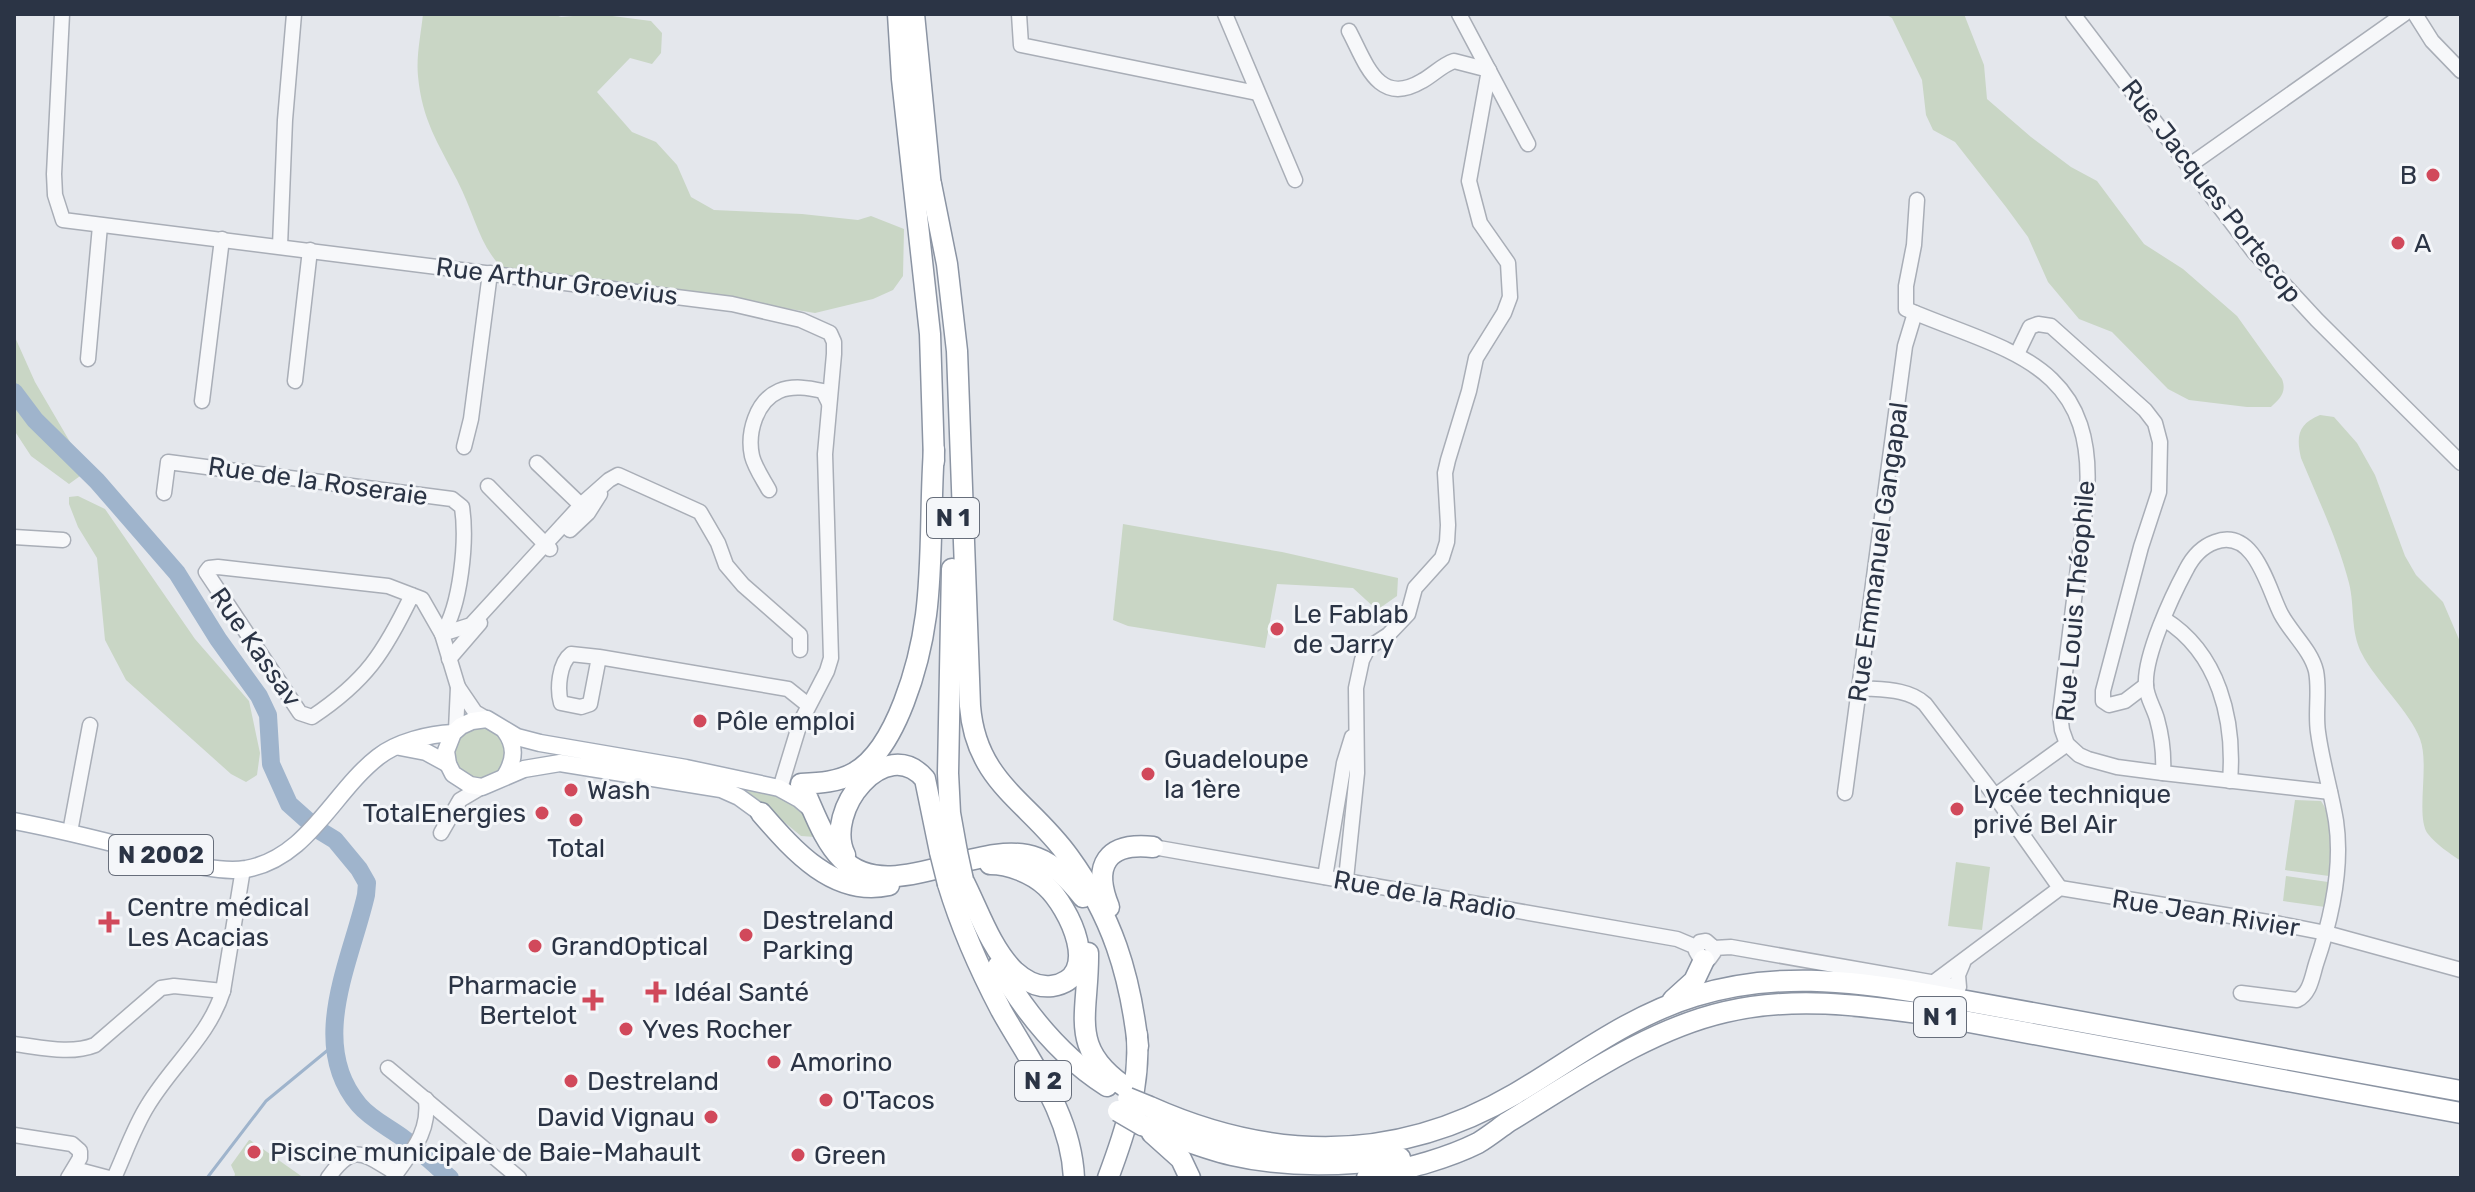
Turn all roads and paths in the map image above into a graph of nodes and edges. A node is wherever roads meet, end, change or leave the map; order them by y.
1 (62, 14) edge
2 (294, 14) edge
3 (898, 14) edge
4 (914, 14) edge
5 (1019, 14) edge
6 (1225, 14) edge
7 (1459, 14) edge
8 (2073, 14) edge
9 (2404, 14) edge
10 (2415, 14) edge
11 (1349, 31) dead end
12 (1489, 70) junction
13 (2461, 71) edge
14 (1257, 93) junction
15 (1528, 144) dead end
16 (2190, 165) junction
17 (1295, 180) dead end
18 (931, 184) junction
19 (1917, 200) dead end
20 (100, 226) junction
21 (222, 239) junction
22 (280, 246) junction
23 (310, 250) junction
24 (490, 273) junction
25 (1915, 313) junction
26 (2017, 354) junction
27 (88, 359) dead end
28 (295, 381) dead end
29 (202, 401) dead end
30 (829, 403) junction
31 (464, 447) dead end
32 (934, 450) junction
33 (537, 463) dead end
34 (2461, 463) edge
35 (488, 486) dead end
36 (769, 490) dead end
37 (164, 493) dead end
38 (584, 509) junction
39 (14, 537) edge
40 (63, 540) dead end
41 (548, 546) junction
42 (412, 595) junction
43 (2164, 619) junction
44 (442, 634) junction
45 (800, 650) dead end
46 (599, 657) dead end
47 (449, 659) junction
48 (2146, 685) junction
49 (458, 687) junction
50 (1859, 688) junction
51 (808, 705) junction
52 (487, 719) junction
53 (1358, 721) junction
54 (90, 725) dead end
55 (454, 731) junction
56 (505, 731) junction
57 (2067, 744) junction
58 (400, 747) junction
59 (448, 764) junction
60 (686, 768) junction
61 (2163, 773) junction
62 (505, 776) junction
63 (2230, 781) junction
64 (791, 783) junction
65 (482, 787) junction
66 (2330, 792) junction
67 (1845, 793) dead end
68 (1995, 796) junction
69 (847, 802) junction
70 (761, 813) junction
71 (816, 814) junction
72 (14, 821) edge
73 (70, 832) junction
74 (441, 833) dead end
75 (826, 836) junction
76 (1153, 847) joint
77 (949, 852) junction
78 (989, 856) junction
79 (855, 868) junction
80 (243, 869) junction
81 (1325, 877) junction
82 (1346, 879) junction
83 (956, 882) junction
84 (2060, 888) junction
85 (2326, 933) junction
86 (971, 946) junction
87 (1705, 951) junction
88 (1968, 956) junction
89 (2461, 970) edge
90 (1934, 982) junction
91 (1959, 987) junction
92 (223, 991) junction
93 (2241, 993) dead end
94 (1665, 1006) junction
95 (2158, 1036) junction
96 (14, 1044) edge
97 (1138, 1046) junction
98 (388, 1068) dead end
99 (2461, 1089) edge
100 (426, 1099) junction
101 (2398, 1102) junction
102 (1136, 1106) junction
103 (2461, 1113) edge
104 (2461, 1122) edge
105 (1503, 1125) junction
106 (14, 1135) edge
107 (71, 1173) edge
108 (394, 1176) edge
109 (112, 1178) edge
110 (328, 1178) edge
111 (519, 1178) edge
112 (1074, 1178) edge
113 (1108, 1178) edge
114 (1124, 1178) edge
115 (1190, 1178) edge
116 (1367, 1178) edge

1 - 20 street, Rue Arthur Groevius
2 - 22 street
3 - 32 highway, N 1
4 - 18 highway, N 1
5 - 14 street
6 - 14 street
7 - 12 street
8 - 16 street, Rue Jacques Portecop
9 - 16 street
10 - 13 street
11 - 12 street
12 - 15 street
12 - 53 street
14 - 17 street
16 - 34 street, Rue Jacques Portecop
18 - 77 highway, N 1
18 - 97 highway
19 - 25 street
20 - 21 street, Rue Arthur Groevius
20 - 27 street
21 - 22 street, Rue Arthur Groevius
21 - 29 street
22 - 23 street, Rue Arthur Groevius
23 - 24 street, Rue Arthur Groevius
23 - 28 street
24 - 30 street, Rue Arthur Groevius
24 - 31 street
25 - 26 street, Rue Louis Théophile
25 - 50 street, Rue Emmanuel Gangapal
26 - 48 street
26 - 57 street, Rue Louis Théophile
30 - 36 street
30 - 51 street, Rue Arthur Groevius
32 - 64 highway
32 - 77 highway, N 1
33 - 38 street
35 - 41 street
37 - 44 street, Rue de la Roseraie
38 - 41 street
38 - 45 street
39 - 40 street
41 - 44 street
41 - 47 street
42 - 42 street, Rue Kassav
42 - 44 street
43 - 48 street
43 - 63 street
43 - 66 street
44 - 47 street
46 - 51 street
47 - 49 street
48 - 61 street
49 - 52 street
49 - 55 street
50 - 67 street, Rue Emmanuel Gangapal
50 - 68 street
51 - 64 street, Rue Arthur Groevius
52 - 55 main road
52 - 56 main road
53 - 81 street
53 - 82 street
54 - 73 street
55 - 58 main road, N 2002
55 - 59 main road
56 - 60 main road
56 - 62 main road
57 - 61 street
57 - 68 street
58 - 59 main road
58 - 80 main road, N 2002
59 - 65 main road
60 - 64 main road
60 - 71 main road
61 - 63 street
62 - 65 main road
62 - 70 main road
63 - 66 street
64 - 71 highway
65 - 74 street
66 - 85 street
68 - 84 street
69 - 75 highway
69 - 77 highway
69 - 79 highway
70 - 75 highway
70 - 83 highway
71 - 75 highway
72 - 73 main road, N 2002
73 - 80 main road, N 2002
75 - 79 highway
76 - 81 street, Rue de la Radio
76 - 97 highway
77 - 83 highway, N 1, bridge
78 - 79 highway
78 - 97 highway
78 - 102 highway
80 - 92 street
81 - 82 street, Rue de la Radio
82 - 87 street, Rue de la Radio
83 - 86 highway, N 1
83 - 102 highway, N 1
84 - 85 street, Rue Jean Rivier
84 - 88 street
85 - 89 street, Rue Jean Rivier
85 - 93 street
86 - 102 highway, N 1
86 - 112 highway, N 2
87 - 90 street, Rue de la Radio
87 - 94 highway
88 - 90 street
88 - 91 street
90 - 91 street, Rue de la Radio
91 - 95 highway, N 1
92 - 96 street
92 - 109 street
94 - 95 highway, N 1
94 - 102 highway, N 1
95 - 99 highway, N 1
97 - 102 highway
98 - 100 street
100 - 108 street
100 - 111 street
101 - 103 highway, N 1
101 - 104 highway
101 - 105 highway, N 1
102 - 105 highway, N 1
102 - 113 highway
102 - 114 highway
102 - 115 highway
105 - 116 highway
106 - 107 street
107 - 109 street
108 - 110 street

